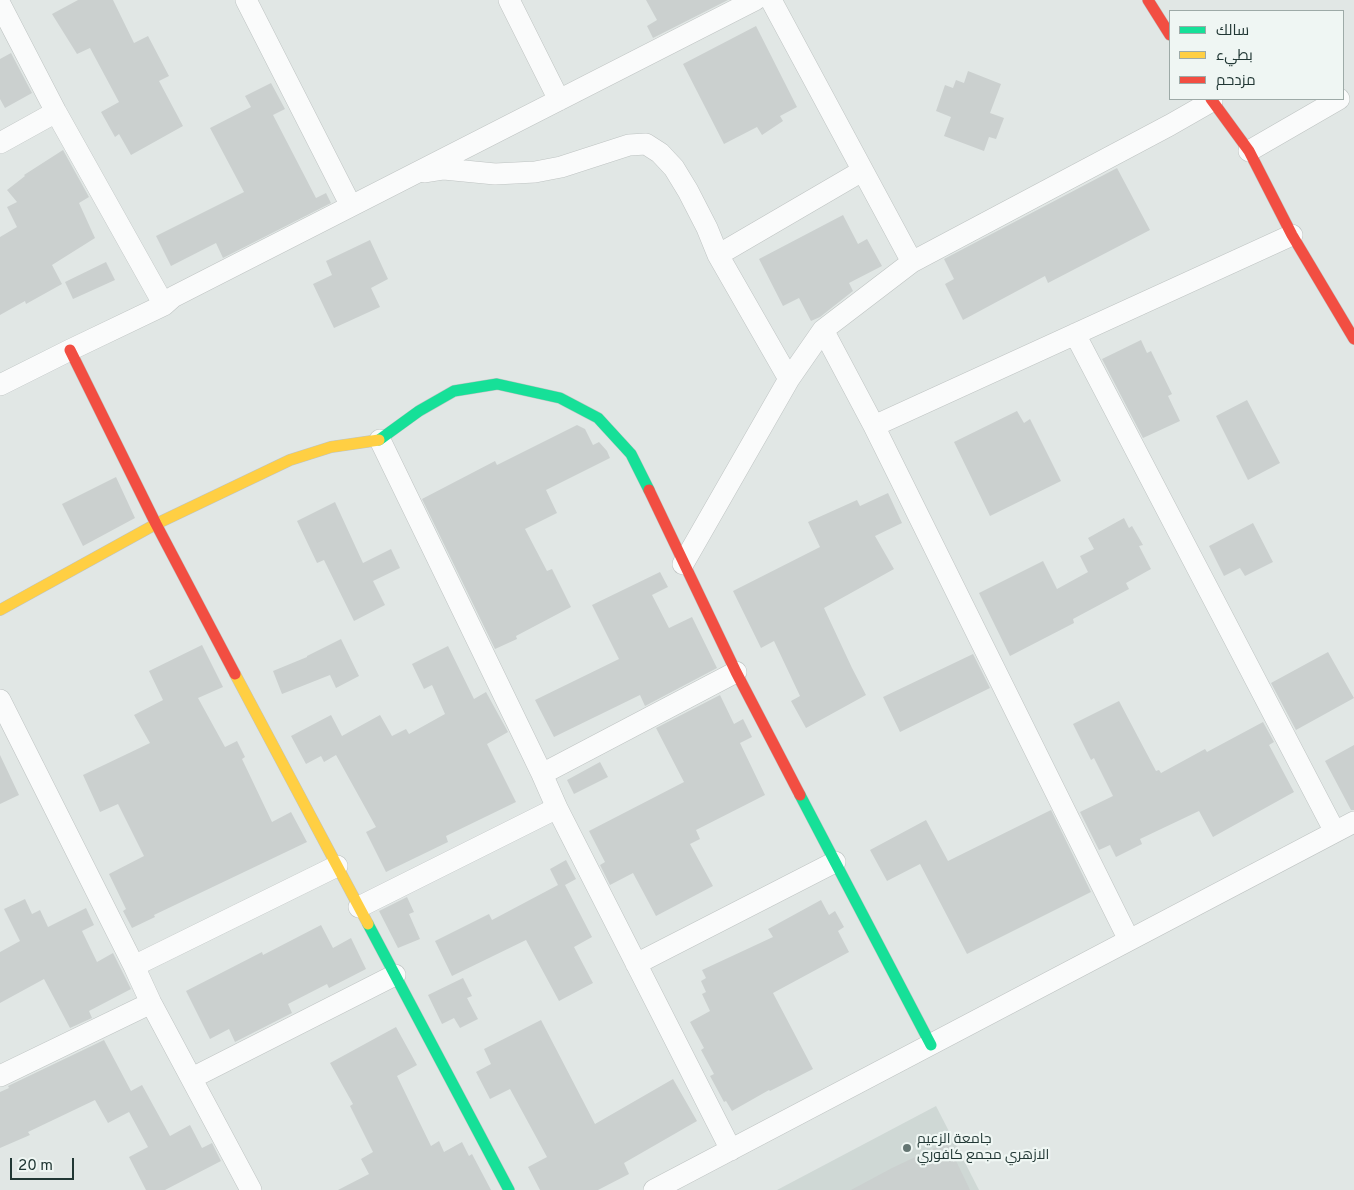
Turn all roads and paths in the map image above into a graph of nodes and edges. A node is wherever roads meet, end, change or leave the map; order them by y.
1 (246, 0) edge
2 (509, 0) edge
3 (754, 0) edge
4 (771, 0) edge
5 (1148, 0) edge
6 (0, 4) edge
7 (1169, 33) edge
8 (559, 100) junction
9 (1211, 100) edge
10 (1337, 100) edge
11 (56, 112) junction
12 (0, 143) edge
13 (1249, 151) junction
14 (862, 171) junction
15 (415, 173) junction
16 (351, 206) junction
17 (1292, 235) junction
18 (718, 255) junction
19 (912, 262) junction
20 (164, 305) junction
21 (823, 330) junction
22 (1074, 334) junction
23 (1354, 339) edge
24 (70, 350) junction
25 (789, 378) junction
26 (0, 385) edge
27 (874, 426) junction
28 (380, 440) junction
29 (156, 524) junction
30 (684, 564) junction
31 (0, 610) edge
32 (736, 672) junction
33 (0, 700) edge
34 (542, 774) junction
35 (557, 808) junction
36 (1354, 822) edge
37 (1335, 832) junction
38 (835, 862) junction
39 (337, 866) junction
40 (359, 907) junction
41 (1129, 940) junction
42 (636, 964) junction
43 (134, 966) junction
44 (395, 975) junction
45 (151, 1003) junction
46 (931, 1045) junction
47 (0, 1076) edge
48 (192, 1078) junction
49 (731, 1150) junction
50 (251, 1190) edge
51 (509, 1190) edge
52 (654, 1190) edge

1 - 16 street
2 - 8 street
3 - 8 street
4 - 14 street
5 - 7 street
6 - 11 street
8 - 15 street
9 - 13 street
9 - 19 street
10 - 13 street
11 - 12 street
11 - 20 street
13 - 17 street
14 - 18 street
14 - 19 street
15 - 16 street
15 - 18 street
16 - 20 street
17 - 22 street
17 - 23 street
18 - 25 street
19 - 21 street
20 - 24 street
21 - 25 street
21 - 27 street
22 - 27 street
22 - 37 street
24 - 26 street
24 - 29 street
25 - 30 street
27 - 41 street
28 - 29 street
28 - 30 street
28 - 34 street
29 - 31 street
29 - 39 street
30 - 32 street
32 - 34 street
32 - 38 street
33 - 43 street
34 - 35 street
35 - 40 street
35 - 42 street
36 - 37 street
37 - 41 street
38 - 42 street
38 - 46 street
39 - 40 street
39 - 43 street
40 - 44 street
41 - 46 street
42 - 49 street
43 - 45 street
44 - 48 street
44 - 51 street
45 - 47 street
45 - 48 street
46 - 49 street
48 - 50 street
49 - 52 street

